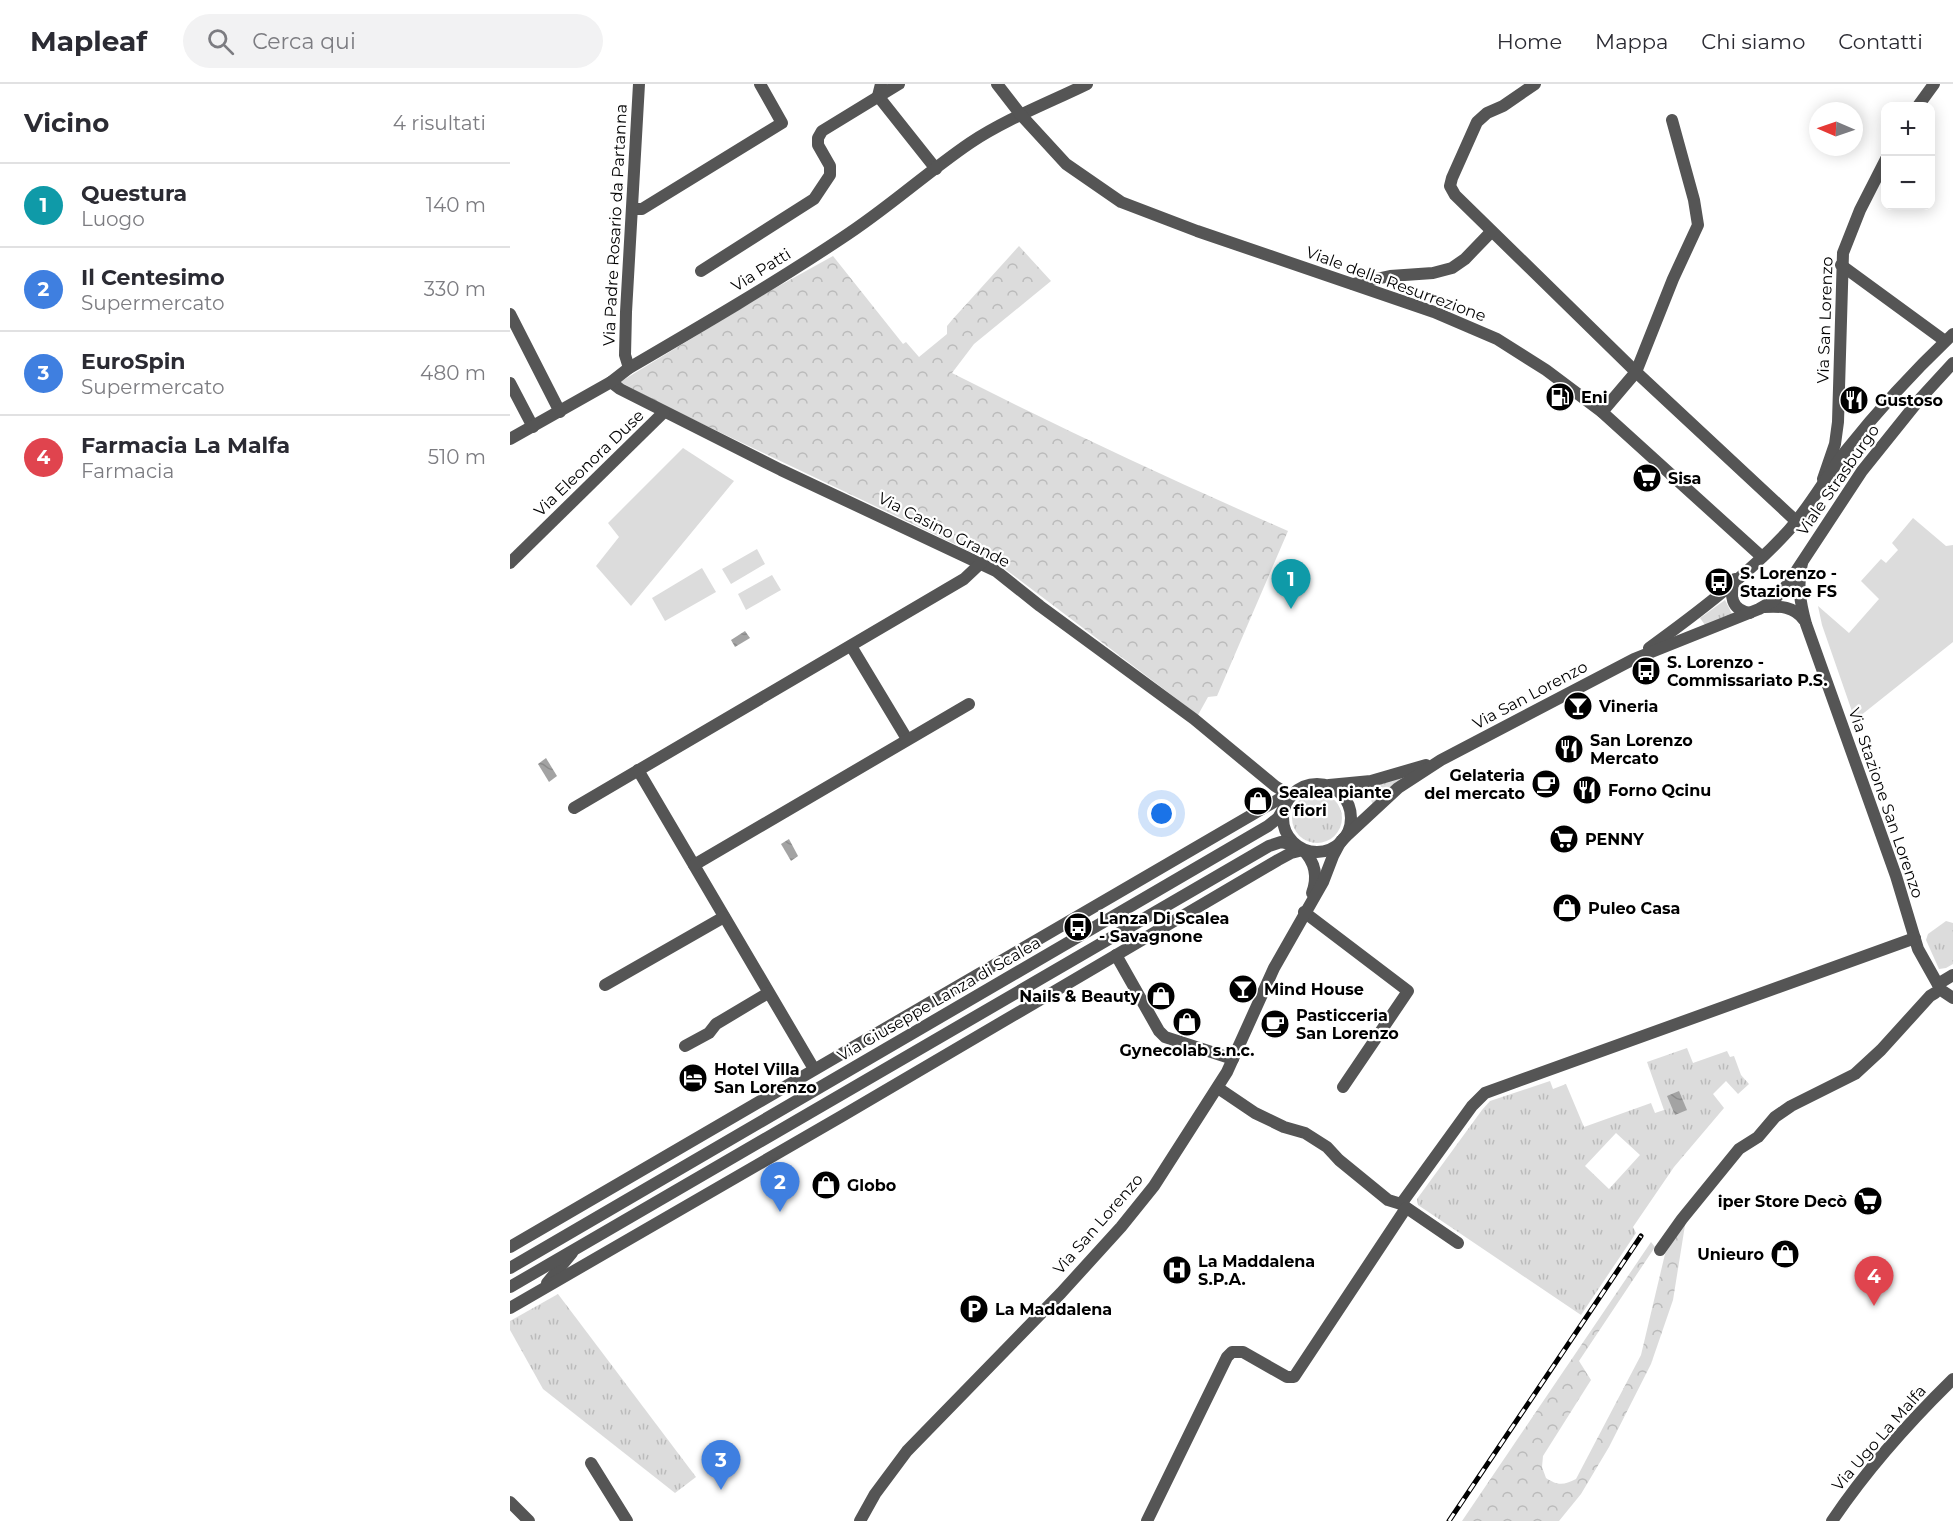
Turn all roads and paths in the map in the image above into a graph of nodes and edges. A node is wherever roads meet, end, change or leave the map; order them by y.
1 (639, 84) edge
2 (760, 84) edge
3 (899, 84) edge
4 (997, 84) edge
5 (1087, 84) edge
6 (1535, 84) edge
7 (1935, 84) edge
8 (880, 90) edge
9 (1921, 102) edge
10 (1021, 115) junction
11 (1672, 120) dead end
12 (936, 169) junction
13 (1881, 169) edge
14 (632, 209) junction
15 (1491, 232) junction
16 (1841, 265) junction
17 (701, 271) dead end
18 (1353, 284) junction
19 (510, 314) edge
20 (1949, 338) edge
21 (1953, 363) edge
22 (629, 368) junction
23 (1636, 372) junction
24 (611, 382) junction
25 (510, 383) edge
26 (560, 412) junction
27 (664, 412) junction
28 (1602, 412) junction
29 (533, 427) junction
30 (510, 439) edge
31 (1819, 487) junction
32 (1796, 521) junction
33 (1762, 557) junction
34 (1802, 562) junction
35 (510, 563) edge
36 (981, 563) junction
37 (1735, 579) junction
38 (1764, 607) junction
39 (1750, 613) junction
40 (1806, 624) junction
41 (851, 646) junction
42 (1634, 659) junction
43 (969, 704) dead end
44 (907, 740) junction
45 (1441, 760) junction
46 (638, 770) junction
47 (1323, 785) junction
48 (1288, 799) junction
49 (574, 808) dead end
50 (1342, 840) junction
51 (1299, 848) junction
52 (694, 865) junction
53 (1305, 911) junction
54 (724, 917) junction
55 (1915, 938) junction
56 (1116, 955) junction
57 (1953, 975) edge
58 (605, 985) dead end
59 (1938, 989) junction
60 (768, 993) junction
61 (1953, 998) edge
62 (684, 1046) dead end
63 (1233, 1059) junction
64 (814, 1069) junction
65 (1343, 1087) dead end
66 (1218, 1088) junction
67 (1404, 1206) junction
68 (1458, 1243) dead end
69 (512, 1246) edge
70 (575, 1250) junction
71 (1660, 1250) dead end
72 (510, 1268) edge
73 (510, 1287) edge
74 (535, 1294) junction
75 (510, 1308) edge
76 (1953, 1379) edge
77 (591, 1463) dead end
78 (510, 1502) edge
79 (529, 1521) edge
80 (627, 1521) edge
81 (860, 1521) edge
82 (1147, 1521) edge
83 (1832, 1521) edge

1 - 14 street, Via Padre Rosario da Partanna
2 - 14 street
3 - 8 street
4 - 10 street, Viale della Resurrezione
5 - 10 street, Via Patti
6 - 15 street
7 - 9 street
8 - 12 street
8 - 17 street
10 - 12 street, Via Patti
10 - 18 street, Viale della Resurrezione
11 - 23 street
12 - 22 street, Via Patti
13 - 16 street, Via San Lorenzo
14 - 22 street, Via Padre Rosario da Partanna
15 - 18 street
15 - 23 street
16 - 20 street
16 - 31 street, Via San Lorenzo
18 - 28 street, Viale della Resurrezione
19 - 26 street
20 - 31 street, Viale Strasburgo
21 - 34 street, Viale Strasburgo
22 - 24 street, Via Patti
23 - 28 street
23 - 32 street
24 - 26 street, Via Patti
24 - 27 street, Via Casino Grande
25 - 29 street
26 - 29 street, Via Patti
27 - 35 street, Via Eleonora Duse
27 - 36 street, Via Casino Grande
28 - 33 street, Viale della Resurrezione
29 - 30 street, Via Patti
31 - 32 street, Viale Strasburgo
32 - 33 street, Viale Strasburgo
33 - 37 street, Viale Strasburgo
34 - 38 street, Viale Strasburgo
34 - 40 street, Via Stazione San Lorenzo
36 - 41 street
36 - 48 street, Via Casino Grande
37 - 39 street
37 - 42 street, Viale Strasburgo
38 - 39 street, Viale Strasburgo
38 - 40 street
39 - 42 street, Viale Strasburgo
40 - 55 street, Via Stazione San Lorenzo
41 - 44 street
41 - 46 street
42 - 45 street, Via San Lorenzo
43 - 44 street
44 - 52 street
45 - 47 street, Via San Lorenzo
45 - 50 street, Via San Lorenzo
46 - 49 street
46 - 52 street
47 - 48 street
47 - 50 street
48 - 51 street
48 - 64 street, Via Giuseppe Lanza di Scalea
48 - 72 street, Via Giuseppe Lanza di Scalea
50 - 51 street
50 - 53 street, Via San Lorenzo
51 - 53 street, Via San Lorenzo
51 - 56 street, Via Giuseppe Lanza di Scalea
51 - 70 street, Via Giuseppe Lanza di Scalea
52 - 54 street
53 - 63 street, Via San Lorenzo
53 - 65 street
54 - 58 street
54 - 60 street
55 - 59 street, Via Stazione San Lorenzo
55 - 67 street
56 - 63 street
56 - 74 street, Via Giuseppe Lanza di Scalea
57 - 59 street
59 - 61 street
59 - 71 street
60 - 62 street
60 - 64 street
63 - 66 street, Via San Lorenzo
64 - 69 street, Via Giuseppe Lanza di Scalea
66 - 67 street
66 - 81 street, Via San Lorenzo
67 - 68 street
67 - 82 street
70 - 73 street, Via Giuseppe Lanza di Scalea
70 - 74 street, Via Giuseppe Lanza di Scalea
74 - 75 street, Via Giuseppe Lanza di Scalea
76 - 83 street, Via Ugo La Malfa
77 - 80 street
78 - 79 street

